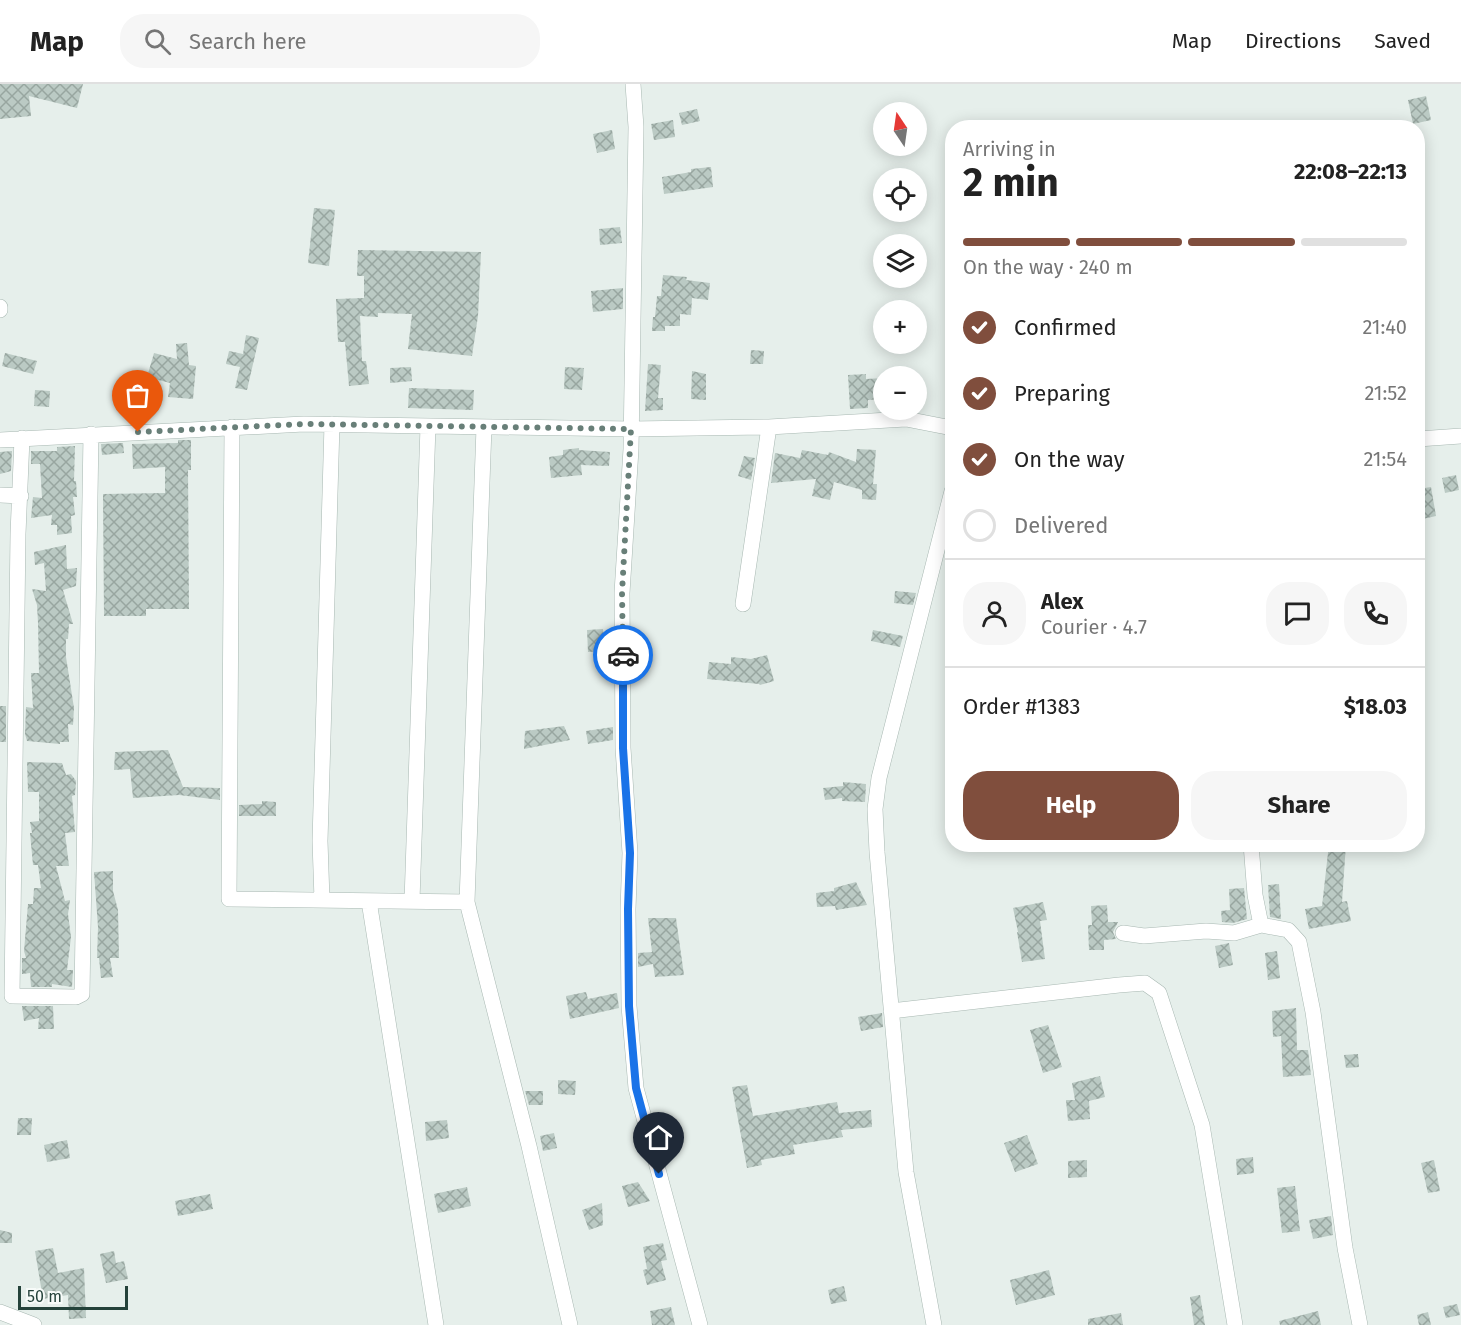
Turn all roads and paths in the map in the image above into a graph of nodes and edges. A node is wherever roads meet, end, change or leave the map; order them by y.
1 (633, 84) edge
2 (332, 424) junction
3 (428, 426) junction
4 (484, 426) junction
5 (769, 426) junction
6 (232, 427) junction
7 (945, 427) edge
8 (631, 429) junction
9 (91, 434) junction
10 (1461, 436) edge
11 (22, 438) junction
12 (1425, 439) edge
13 (0, 440) edge
14 (0, 495) edge
15 (21, 496) junction
16 (945, 519) edge
17 (743, 604) dead end
18 (1252, 852) edge
19 (322, 900) junction
20 (369, 901) junction
21 (412, 902) junction
22 (467, 902) junction
23 (1261, 925) junction
24 (1123, 933) dead end
25 (6, 997) edge
26 (891, 1011) junction
27 (0, 1312) edge
28 (34, 1325) edge
29 (436, 1325) edge
30 (570, 1325) edge
31 (700, 1325) edge
32 (934, 1325) edge
33 (1236, 1325) edge
34 (1360, 1325) edge

1 - 8 street
2 - 3 street
2 - 6 street
2 - 19 street
3 - 4 street
3 - 21 street
4 - 8 street
4 - 22 street
5 - 7 street
5 - 8 street
5 - 17 street
6 - 9 street
6 - 19 street
8 - 31 street
9 - 11 street
9 - 25 street
10 - 12 street
11 - 13 street
11 - 15 street
14 - 15 street
15 - 25 street
16 - 26 street
18 - 23 street
19 - 20 street
20 - 21 street
20 - 29 street
21 - 22 street
22 - 30 street
23 - 24 street
23 - 34 street
26 - 32 street
26 - 33 street
27 - 28 street

